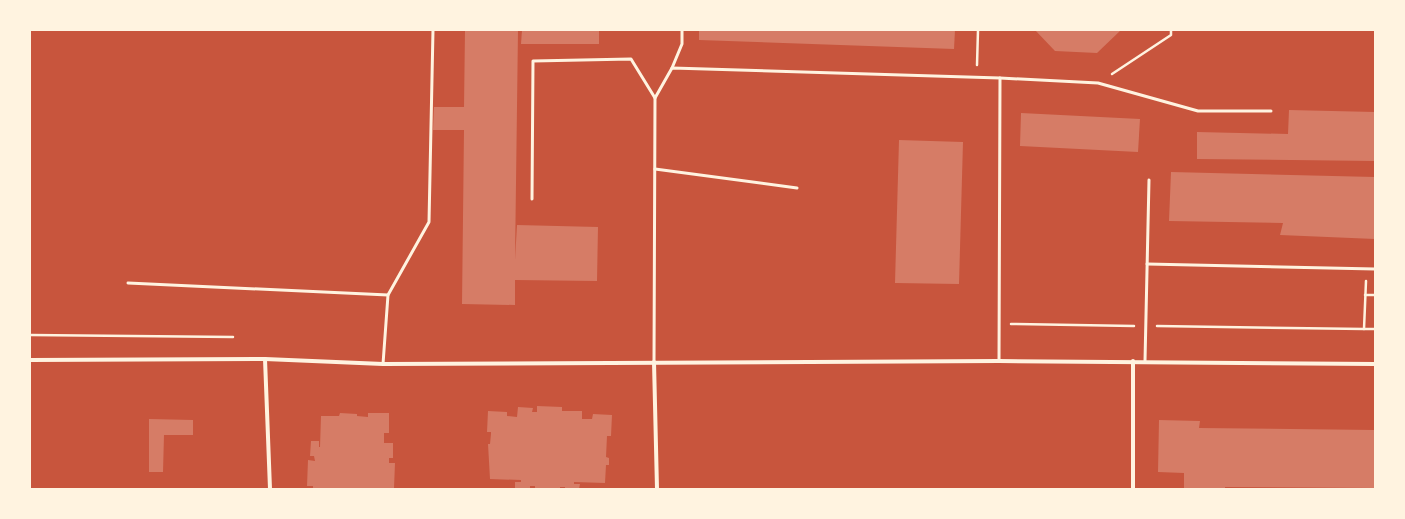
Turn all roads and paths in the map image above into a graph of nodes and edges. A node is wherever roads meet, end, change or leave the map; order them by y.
1 (433, 30) edge
2 (682, 30) edge
3 (978, 30) edge
4 (1171, 30) edge
5 (672, 68) junction
6 (977, 77) junction
7 (1000, 78) junction
8 (1098, 83) junction
9 (655, 98) junction
10 (1271, 111) dead end
11 (655, 169) junction
12 (1150, 180) dead end
13 (797, 188) dead end
14 (532, 199) dead end
15 (1147, 264) junction
16 (1366, 269) junction
17 (1375, 269) edge
18 (128, 283) dead end
19 (388, 295) junction
20 (1365, 295) junction
21 (1375, 295) edge
22 (1000, 324) junction
23 (1146, 326) junction
24 (1364, 329) junction
25 (1375, 329) edge
26 (30, 335) edge
27 (234, 337) dead end
28 (264, 359) junction
29 (30, 360) edge
30 (999, 361) junction
31 (1133, 361) junction
32 (1145, 361) junction
33 (654, 362) junction
34 (383, 364) junction
35 (1375, 364) edge
36 (270, 489) edge
37 (657, 489) edge
38 (1133, 489) edge

1 - 19 lane
2 - 5 lane
3 - 6 path
4 - 8 path
5 - 6 lane
5 - 9 lane
6 - 7 lane
7 - 8 lane
7 - 22 lane
8 - 10 lane
9 - 11 lane
9 - 14 lane
11 - 13 lane
11 - 33 lane
12 - 15 lane
15 - 16 lane
15 - 23 lane
16 - 17 lane
16 - 20 path
18 - 19 lane
19 - 34 lane
20 - 21 path
20 - 24 path
22 - 23 path
22 - 30 lane
23 - 24 path
23 - 32 lane
24 - 25 path
26 - 27 path
28 - 29 street
28 - 34 street
28 - 36 street
30 - 31 street
30 - 33 street
31 - 32 street
31 - 38 street
32 - 35 street
33 - 34 street
33 - 37 street

